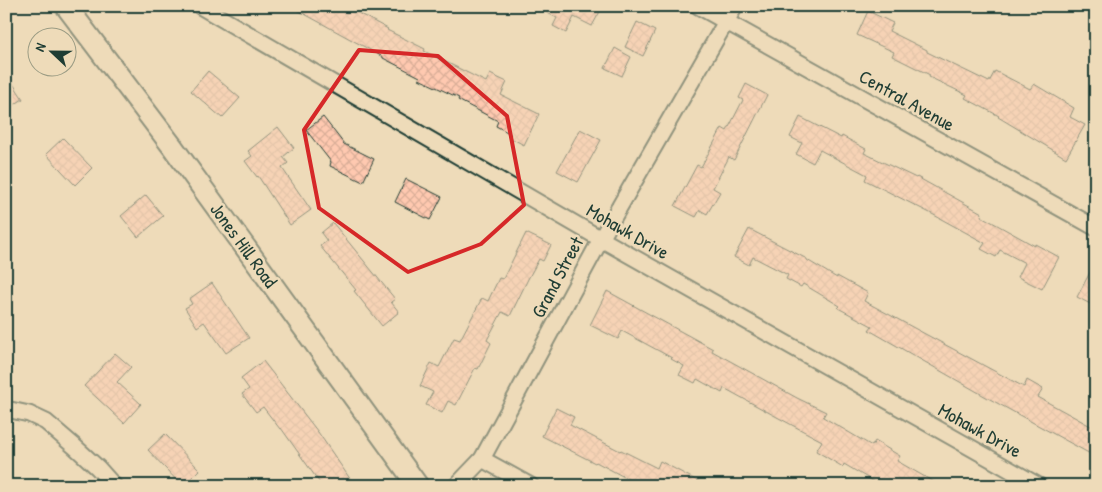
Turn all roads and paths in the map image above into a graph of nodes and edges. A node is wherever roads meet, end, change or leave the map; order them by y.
1 (66, 6) edge
2 (200, 6) edge
3 (698, 6) edge
4 (735, 6) edge
5 (727, 22) junction
6 (1096, 228) edge
7 (601, 240) junction
8 (6, 409) edge
9 (482, 459) junction
10 (114, 486) edge
11 (418, 486) edge
12 (456, 486) edge
13 (531, 486) edge
14 (1039, 486) edge

1 - 11 main road, Jones Hill Road
2 - 7 street, Mohawk Drive
3 - 5 street, Central Avenue
4 - 5 street, Grand Street
5 - 6 street, Central Avenue
5 - 7 street, Grand Street
7 - 9 street, Grand Street
7 - 14 street, Mohawk Drive
8 - 10 street
9 - 12 street, Grand Street
9 - 13 street

